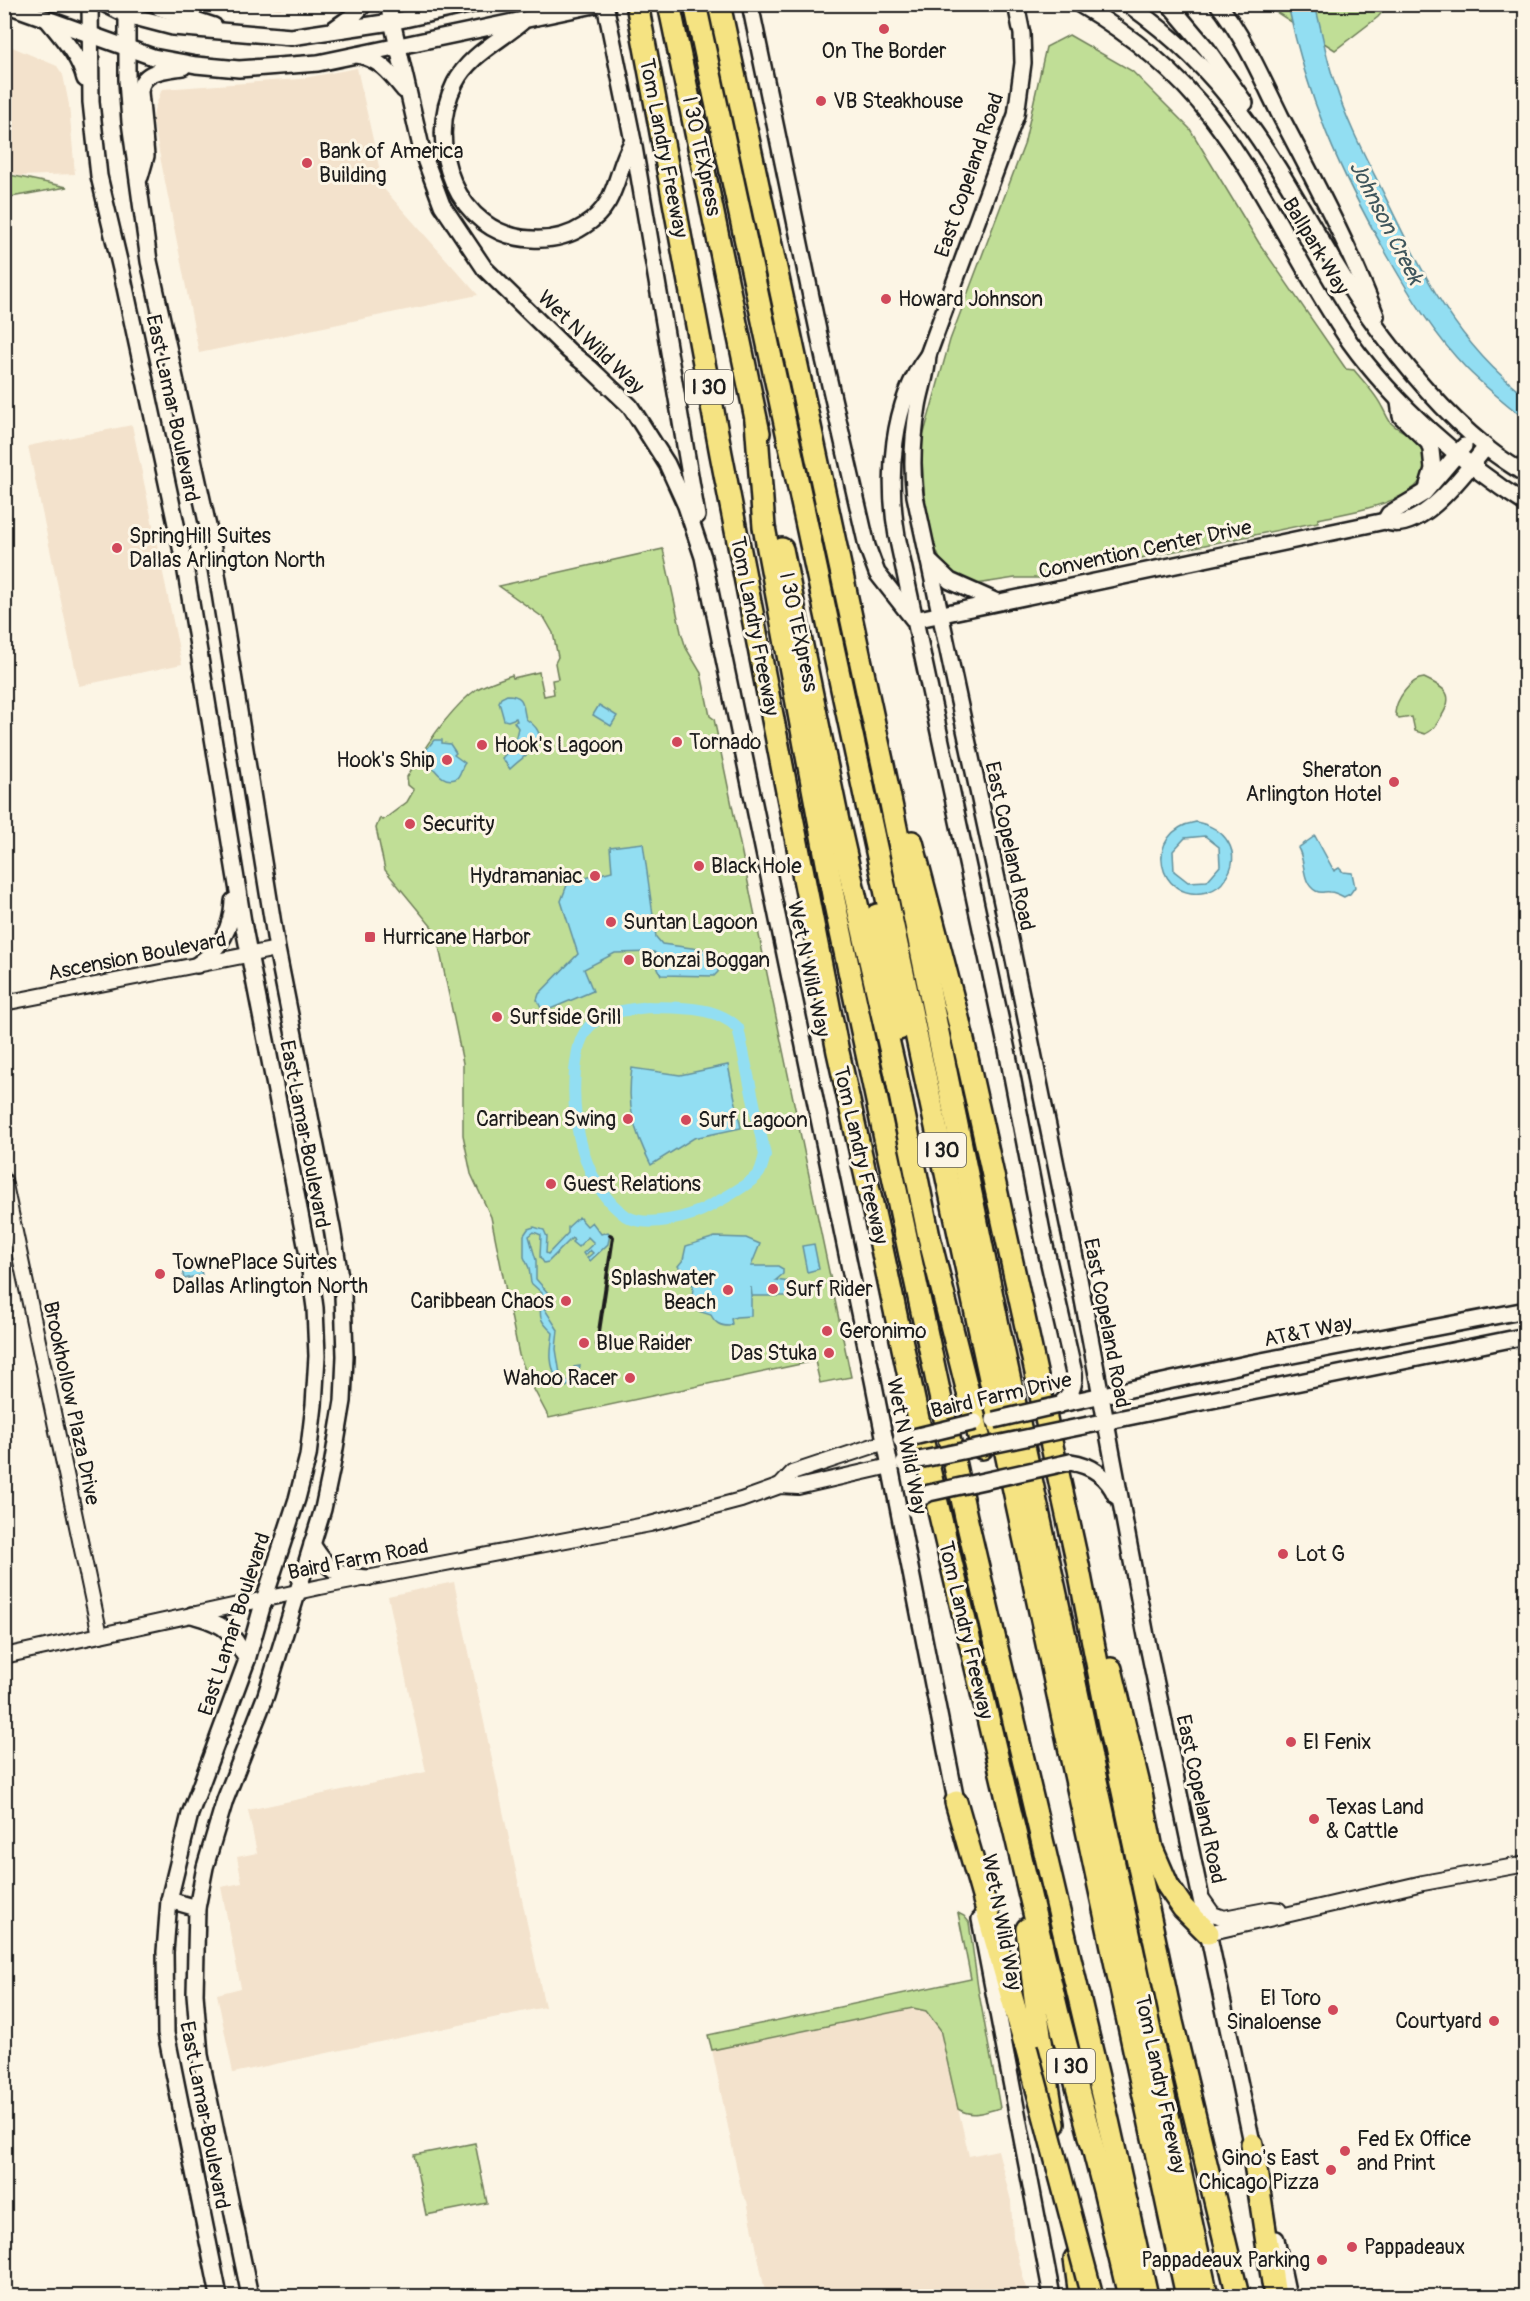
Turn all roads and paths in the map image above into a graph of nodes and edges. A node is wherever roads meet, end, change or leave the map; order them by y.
1 (5, 4) edge
2 (90, 4) edge
3 (105, 4) edge
4 (157, 4) edge
5 (364, 4) edge
6 (388, 4) edge
7 (473, 4) edge
8 (599, 4) edge
9 (605, 4) edge
10 (637, 4) edge
11 (669, 4) edge
12 (684, 4) edge
13 (695, 4) edge
14 (718, 4) edge
15 (750, 4) edge
16 (1016, 4) edge
17 (1079, 4) edge
18 (1128, 4) edge
19 (1169, 4) edge
20 (1218, 4) edge
21 (127, 10) edge
22 (47, 19) junction
23 (524, 20) junction
24 (391, 22) junction
25 (328, 32) junction
26 (237, 34) junction
27 (90, 35) junction
28 (397, 45) junction
29 (127, 49) junction
30 (355, 54) junction
31 (196, 65) junction
32 (408, 94) junction
33 (91, 102) junction
34 (633, 141) junction
35 (139, 182) junction
36 (1298, 200) junction
37 (1383, 336) junction
38 (928, 355) junction
39 (1398, 399) junction
40 (756, 420) junction
41 (1472, 435) junction
42 (1486, 447) junction
43 (1458, 453) junction
44 (1472, 465) junction
45 (1526, 475) edge
46 (1424, 493) junction
47 (1526, 504) edge
48 (1385, 520) junction
49 (703, 557) junction
50 (929, 561) junction
51 (995, 602) junction
52 (939, 614) junction
53 (914, 620) junction
54 (886, 779) junction
55 (234, 874) junction
56 (277, 949) junction
57 (249, 955) junction
58 (197, 965) junction
59 (4, 1003) edge
60 (4, 1180) edge
61 (1062, 1197) junction
62 (1037, 1202) junction
63 (940, 1257) junction
64 (340, 1275) junction
65 (312, 1279) junction
66 (1526, 1310) edge
67 (1526, 1336) edge
68 (1099, 1394) junction
69 (1059, 1405) junction
70 (985, 1421) junction
71 (1104, 1422) junction
72 (885, 1442) junction
73 (991, 1445) junction
74 (897, 1465) junction
75 (780, 1486) junction
76 (1123, 1512) junction
77 (650, 1524) joint
78 (312, 1544) junction
79 (908, 1562) junction
80 (1078, 1565) junction
81 (367, 1578) junction
82 (296, 1592) junction
83 (264, 1600) junction
84 (192, 1615) junction
85 (100, 1635) junction
86 (4, 1656) edge
87 (247, 1660) junction
88 (956, 1802) junction
89 (1526, 1864) edge
90 (1027, 1884) junction
91 (1200, 1896) junction
92 (169, 1900) junction
93 (197, 1908) junction
94 (1290, 1913) junction
95 (1208, 1934) junction
96 (1252, 2145) junction
97 (1104, 2190) junction
98 (219, 2296) edge
99 (249, 2296) edge
100 (1052, 2296) edge
101 (1080, 2296) edge
102 (1092, 2296) edge
103 (1117, 2296) edge
104 (1129, 2296) edge
105 (1147, 2296) edge
106 (1187, 2296) edge
107 (1207, 2296) edge
108 (1238, 2296) edge
109 (1275, 2296) edge
110 (1288, 2296) edge

1 - 22 main road
2 - 27 main road, East Lamar Boulevard
3 - 21 main road
4 - 26 main road
5 - 25 main road
6 - 24 main road, Wet N Wild Way
7 - 24 main road
8 - 23 main road
9 - 34 main road
10 - 90 highway, Tom Landry Freeway / I 30
11 - 40 highway, I 30 TEXpress
12 - 63 highway, I 30 TEXpress
13 - 106 highway, I 30
14 - 54 highway, Tom Landry Freeway / I 30
15 - 53 main road
16 - 38 main road, East Copeland Road
17 - 39 main road, Ballpark Way
18 - 36 main road, Ballpark Way
19 - 36 main road
20 - 37 main road
21 - 26 main road
21 - 29 main road, East Lamar Boulevard
22 - 27 main road
22 - 33 main road
23 - 28 main road
23 - 34 main road
24 - 25 main road
24 - 28 main road, Wet N Wild Way
25 - 26 main road
27 - 29 main road
27 - 33 main road, East Lamar Boulevard
28 - 30 main road
28 - 32 main road, Wet N Wild Way
29 - 31 main road
29 - 35 main road, East Lamar Boulevard
30 - 31 main road
30 - 32 main road
31 - 35 main road
32 - 49 main road, Wet N Wild Way
33 - 55 main road, East Lamar Boulevard
34 - 49 main road
35 - 56 main road, East Lamar Boulevard
36 - 37 main road, Ballpark Way
37 - 41 main road, Ballpark Way
38 - 50 main road, East Copeland Road
38 - 53 main road, East Copeland Road
39 - 43 main road, Ballpark Way
39 - 46 main road
40 - 63 highway, I 30 TEXpress
40 - 105 highway
41 - 42 main road, Ballpark Way
41 - 43 main road, Convention Center Drive
42 - 44 main road, Convention Center Drive
42 - 45 main road, Ballpark Way
43 - 44 main road, Ballpark Way
43 - 46 main road, Convention Center Drive
44 - 47 main road, Ballpark Way
44 - 48 main road, Convention Center Drive
46 - 48 main road, Convention Center Drive
48 - 51 main road, Convention Center Drive
49 - 72 main road, Wet N Wild Way
50 - 51 main road
50 - 52 main road, East Copeland Road
51 - 52 main road, Convention Center Drive
52 - 53 main road, Convention Center Drive
52 - 61 main road, East Copeland Road
53 - 62 main road, East Copeland Road
54 - 80 highway
54 - 107 highway, Tom Landry Freeway / I 30
55 - 57 main road, East Lamar Boulevard
55 - 58 main road
56 - 57 street, Ascension Boulevard
56 - 64 main road, East Lamar Boulevard
57 - 58 street, Ascension Boulevard
57 - 65 main road, East Lamar Boulevard
58 - 59 street, Ascension Boulevard
60 - 85 street, Brookhollow Plaza Drive
61 - 62 main road
61 - 68 main road, East Copeland Road
62 - 69 main road, East Copeland Road
63 - 70 highway
64 - 65 main road
64 - 78 main road, East Lamar Boulevard
65 - 83 main road, East Lamar Boulevard
66 - 68 main road, AT&T Way
67 - 71 main road
68 - 69 main road, Baird Farm Drive
68 - 71 main road, East Copeland Road
69 - 70 main road, Baird Farm Drive, bridge
70 - 72 main road, Baird Farm Drive, bridge
70 - 73 highway
71 - 73 main road, Baird Farm Drive, bridge
71 - 76 main road, East Copeland Road
72 - 74 main road, Wet N Wild Way
72 - 75 street, Baird Farm Drive
73 - 74 main road, Baird Farm Drive, bridge
74 - 75 street, Baird Farm Drive
74 - 79 main road, Wet N Wild Way
75 - 77 street, Baird Farm Drive
76 - 79 main road, bridge
76 - 91 main road, East Copeland Road
77 - 81 street, Baird Farm Road
78 - 81 main road
78 - 82 main road, East Lamar Boulevard
79 - 88 main road, Wet N Wild Way
80 - 95 highway
80 - 108 highway
81 - 82 street, Baird Farm Road
82 - 83 street, Baird Farm Road
82 - 93 main road, East Lamar Boulevard
83 - 84 street, Baird Farm Road
83 - 87 main road, East Lamar Boulevard
84 - 85 street, Baird Farm Road
84 - 87 main road
85 - 86 street, Baird Farm Road
87 - 92 main road, East Lamar Boulevard
88 - 100 main road, Wet N Wild Way
88 - 102 highway, bridge
89 - 94 street
90 - 97 highway, Tom Landry Freeway / I 30
90 - 101 highway
91 - 94 street
91 - 95 main road, East Copeland Road
92 - 93 main road
92 - 98 main road, East Lamar Boulevard
93 - 99 main road, East Lamar Boulevard
94 - 95 street
95 - 96 main road, East Copeland Road
96 - 109 highway
96 - 110 main road, East Copeland Road
97 - 103 highway
97 - 104 highway, Tom Landry Freeway / I 30

